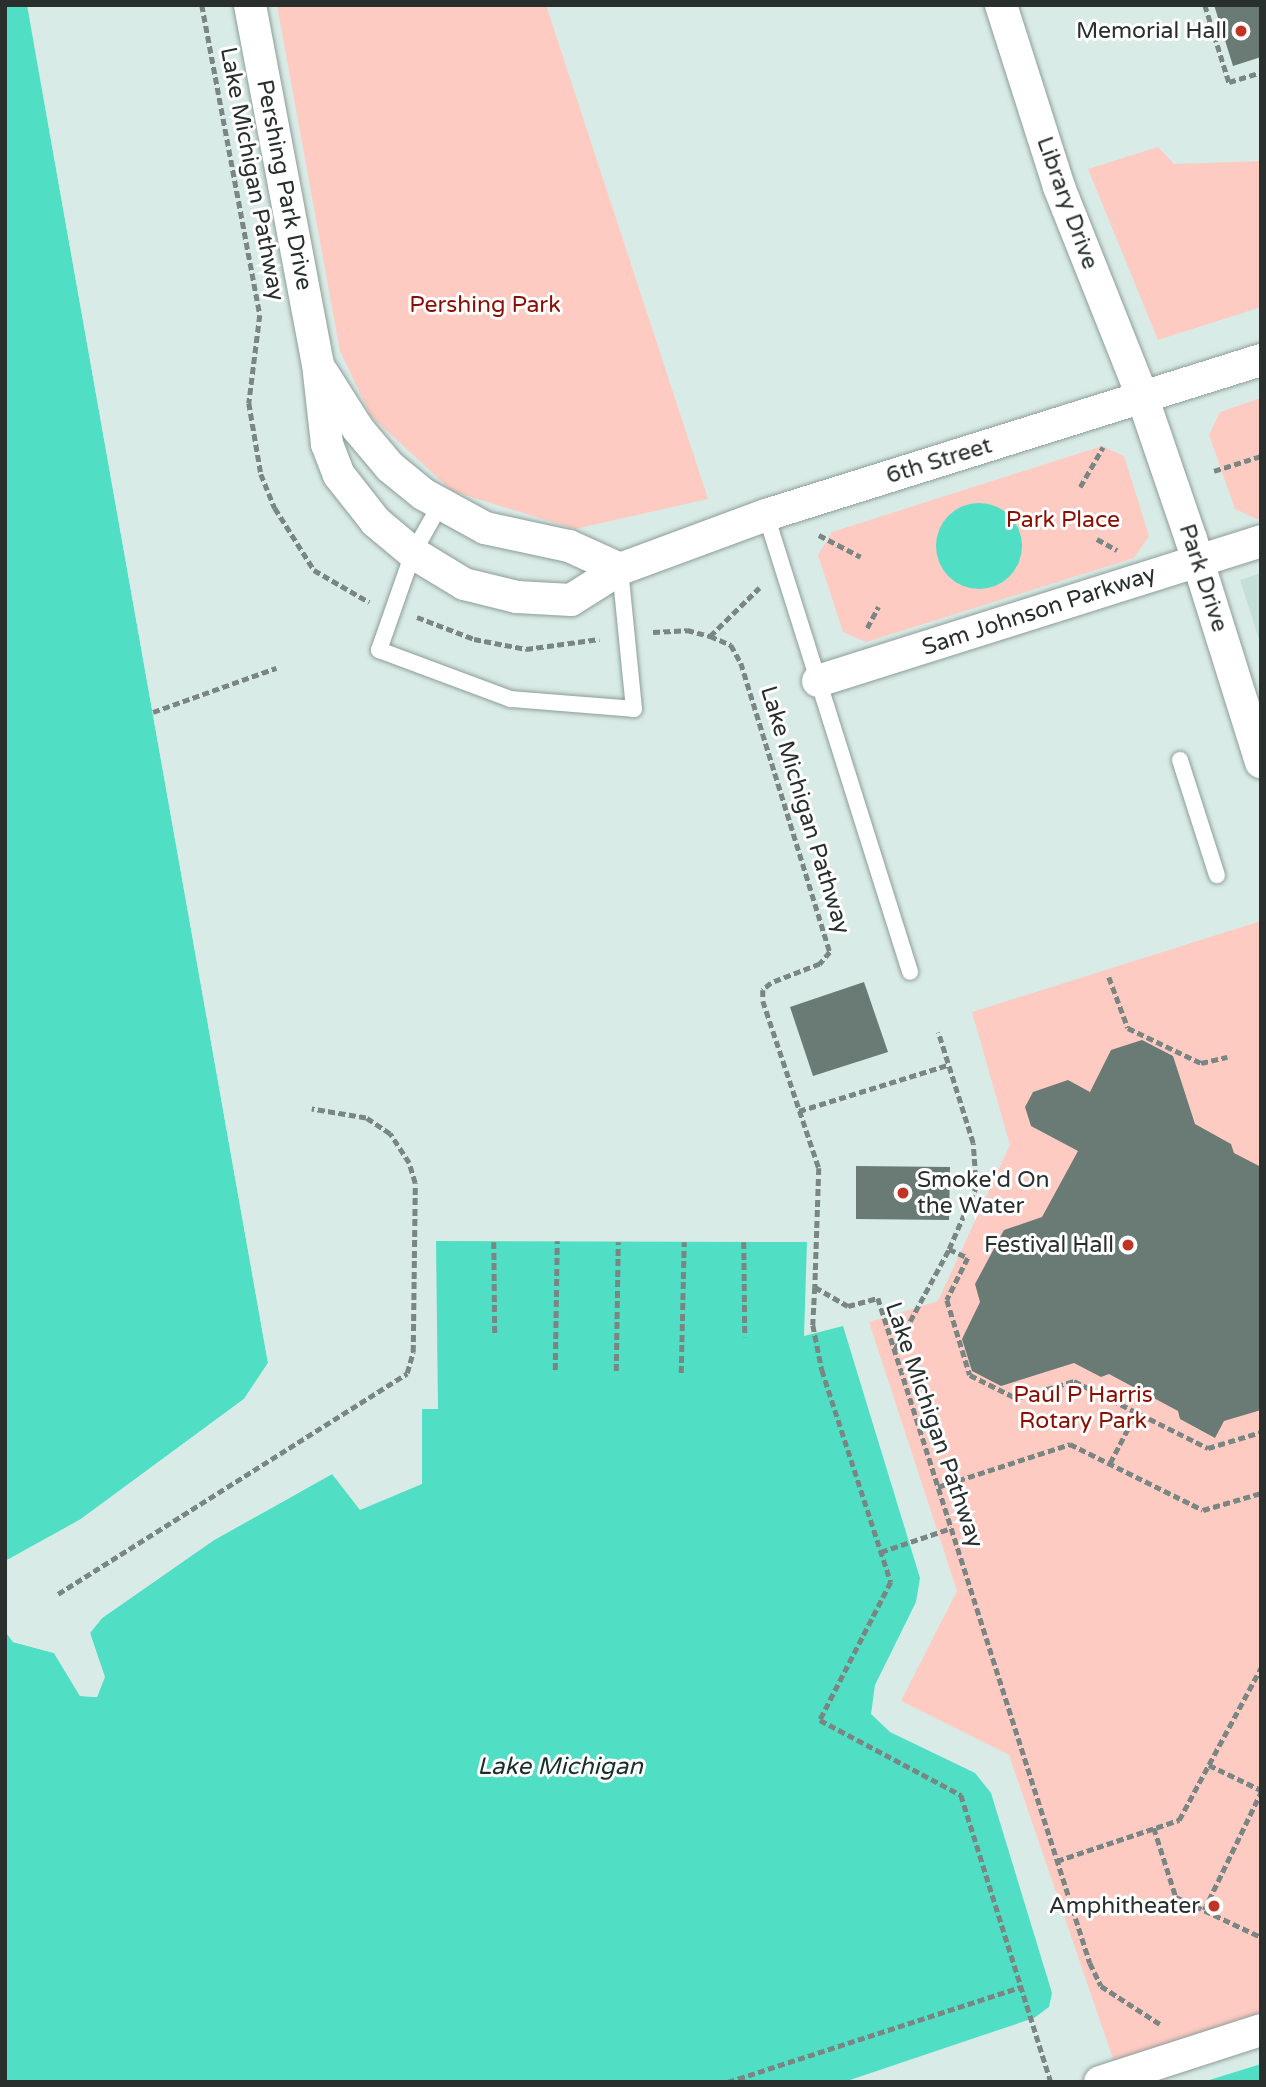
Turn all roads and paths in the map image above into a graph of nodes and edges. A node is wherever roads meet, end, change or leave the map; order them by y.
1 (202, 5) edge
2 (250, 5) edge
3 (1001, 5) edge
4 (1205, 5) edge
5 (1261, 72) edge
6 (1261, 360) edge
7 (318, 364) junction
8 (1142, 397) junction
9 (1110, 438) dead end
10 (1261, 456) edge
11 (1214, 471) dead end
12 (1080, 488) dead end
13 (440, 505) junction
14 (766, 515) junction
15 (815, 533) dead end
16 (1261, 541) edge
17 (413, 553) junction
18 (862, 557) dead end
19 (1198, 560) junction
20 (620, 569) junction
21 (762, 585) dead end
22 (393, 609) junction
23 (624, 636) junction
24 (710, 636) junction
25 (276, 668) dead end
26 (818, 681) junction
27 (153, 712) dead end
28 (1180, 760) dead end
29 (1261, 761) edge
30 (1217, 874) dead end
31 (909, 972) dead end
32 (1109, 977) dead end
33 (938, 1032) dead end
34 (1227, 1057) dead end
35 (948, 1065) junction
36 (312, 1109) dead end
37 (799, 1111) junction
38 (557, 1241) dead end
39 (494, 1242) dead end
40 (618, 1242) dead end
41 (684, 1242) dead end
42 (744, 1242) dead end
43 (949, 1249) junction
44 (815, 1287) junction
45 (495, 1333) dead end
46 (745, 1337) dead end
47 (894, 1350) junction
48 (555, 1370) dead end
49 (616, 1371) dead end
50 (681, 1373) dead end
51 (1136, 1413) junction
52 (1261, 1432) edge
53 (1111, 1463) junction
54 (938, 1487) junction
55 (1261, 1493) edge
56 (951, 1528) junction
57 (881, 1552) junction
58 (58, 1594) dead end
59 (1261, 1668) edge
60 (1209, 1765) junction
61 (1261, 1791) edge
62 (1154, 1828) junction
63 (1057, 1861) junction
64 (1204, 1910) junction
65 (1261, 1937) edge
66 (1021, 1987) junction
67 (1172, 2021) dead end
68 (1261, 2031) edge
69 (728, 2082) edge
70 (1051, 2082) edge
71 (1100, 2082) edge

1 - 22 path, Lake Michigan Pathway
2 - 7 street, Pershing Park Drive
3 - 8 street, Library Drive
4 - 5 path
6 - 8 street, 6th Street
7 - 13 street, Pershing Park Drive
7 - 17 street, Pershing Park Drive
8 - 14 street, 6th Street
8 - 19 street, Park Drive
9 - 12 path
10 - 11 path
13 - 17 lane
13 - 20 street
14 - 20 street, 6th Street
14 - 26 lane
15 - 18 path
16 - 19 street, Sam Johnson Parkway
17 - 20 street, 6th Street
17 - 22 lane
19 - 26 street, Sam Johnson Parkway
19 - 29 street, Park Drive
20 - 23 lane
21 - 24 path
22 - 23 path, Lake Michigan Pathway
22 - 23 lane
23 - 24 path, Lake Michigan Pathway
24 - 37 path, Lake Michigan Pathway
25 - 27 path
26 - 31 lane
28 - 30 lane
32 - 34 path
33 - 35 path
35 - 37 path
35 - 43 path
36 - 58 path
37 - 44 path, Lake Michigan Pathway
38 - 48 path
39 - 45 path
40 - 49 path
41 - 50 path
42 - 46 path
43 - 47 path
43 - 51 path
44 - 47 path, Lake Michigan Pathway
44 - 57 path
47 - 54 path, Lake Michigan Pathway
51 - 52 path
51 - 53 path
53 - 54 path
53 - 55 path
54 - 56 path, Lake Michigan Pathway
56 - 57 path
56 - 63 path, Lake Michigan Pathway
57 - 66 path
59 - 60 path
60 - 61 path
60 - 62 path
61 - 64 path
62 - 63 path
62 - 64 path
63 - 67 path, Lake Michigan Pathway
64 - 65 path
66 - 69 path
66 - 70 path
68 - 71 street

